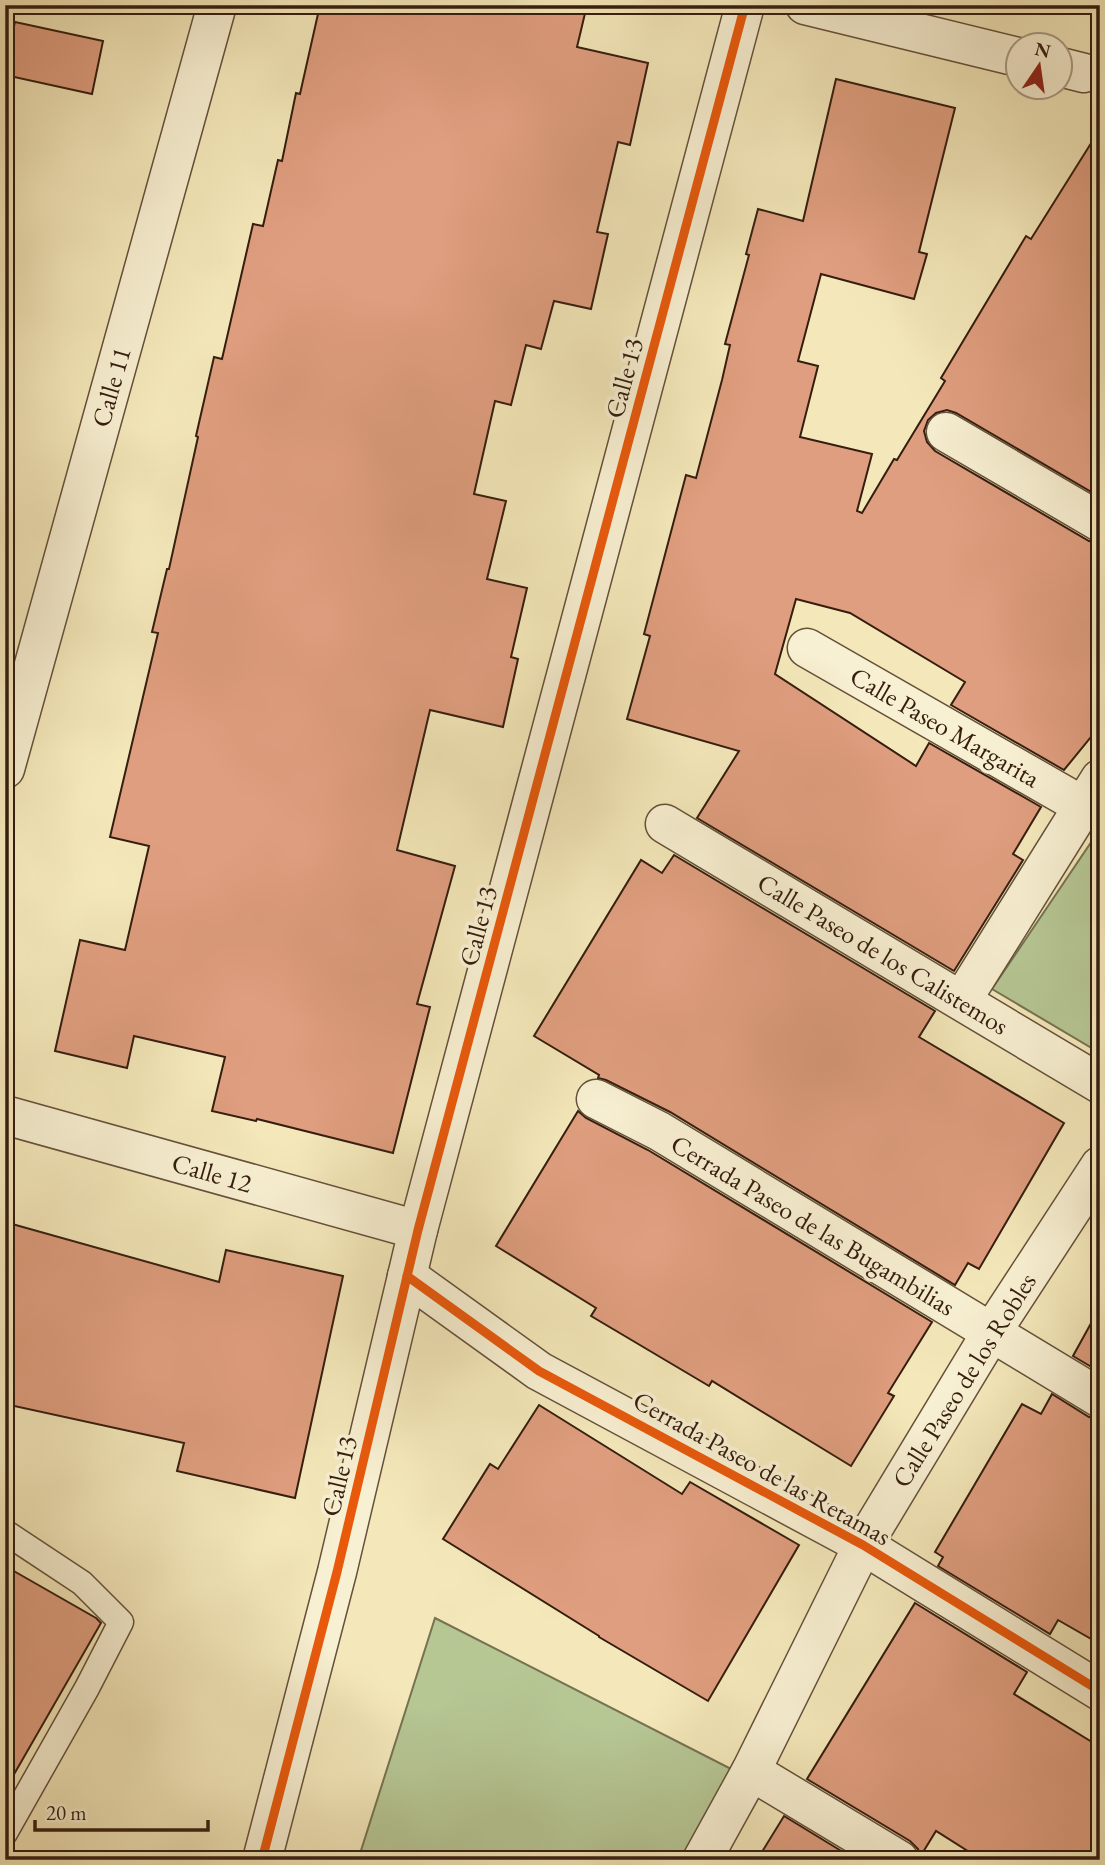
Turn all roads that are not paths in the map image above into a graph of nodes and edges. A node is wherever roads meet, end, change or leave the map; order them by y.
1 (218, 5) edge
2 (745, 5) edge
3 (805, 5) edge
4 (1004, 54) edge
5 (946, 432) dead end
6 (1100, 522) edge
7 (807, 648) dead end
8 (5, 769) edge
9 (1091, 793) edge
10 (666, 824) dead end
11 (962, 1000) junction
12 (1100, 1084) edge
13 (596, 1099) dead end
14 (5, 1115) edge
15 (1100, 1166) edge
16 (418, 1230) junction
17 (407, 1276) junction
18 (991, 1333) junction
19 (1100, 1398) edge
20 (5, 1532) edge
21 (863, 1545) junction
22 (1100, 1691) edge
23 (751, 1772) junction
24 (5, 1833) edge
25 (262, 1860) edge
26 (702, 1860) edge
27 (899, 1860) edge

1 - 8 street, Calle 11
2 - 16 street, Calle 13
3 - 4 street
5 - 6 street
7 - 9 street, Calle Paseo Margarita
9 - 11 street
10 - 11 street, Calle Paseo de los Calistemos
11 - 12 street, Calle Paseo de los Calistemos
13 - 18 street, Cerrada Paseo de las Bugambilias
14 - 16 street, Calle 12
15 - 18 street, Calle Paseo de los Robles
16 - 17 street, Calle 13
17 - 21 street, Cerrada Paseo de las Retamas
17 - 25 street, Calle 13
18 - 19 street, Cerrada Paseo de las Bugambilias
18 - 21 street, Calle Paseo de los Robles
20 - 24 lane
21 - 22 street, Cerrada Paseo de las Retamas
21 - 23 street, Calle Paseo de los Robles
23 - 26 street, Calle Paseo de los Robles
23 - 27 street

